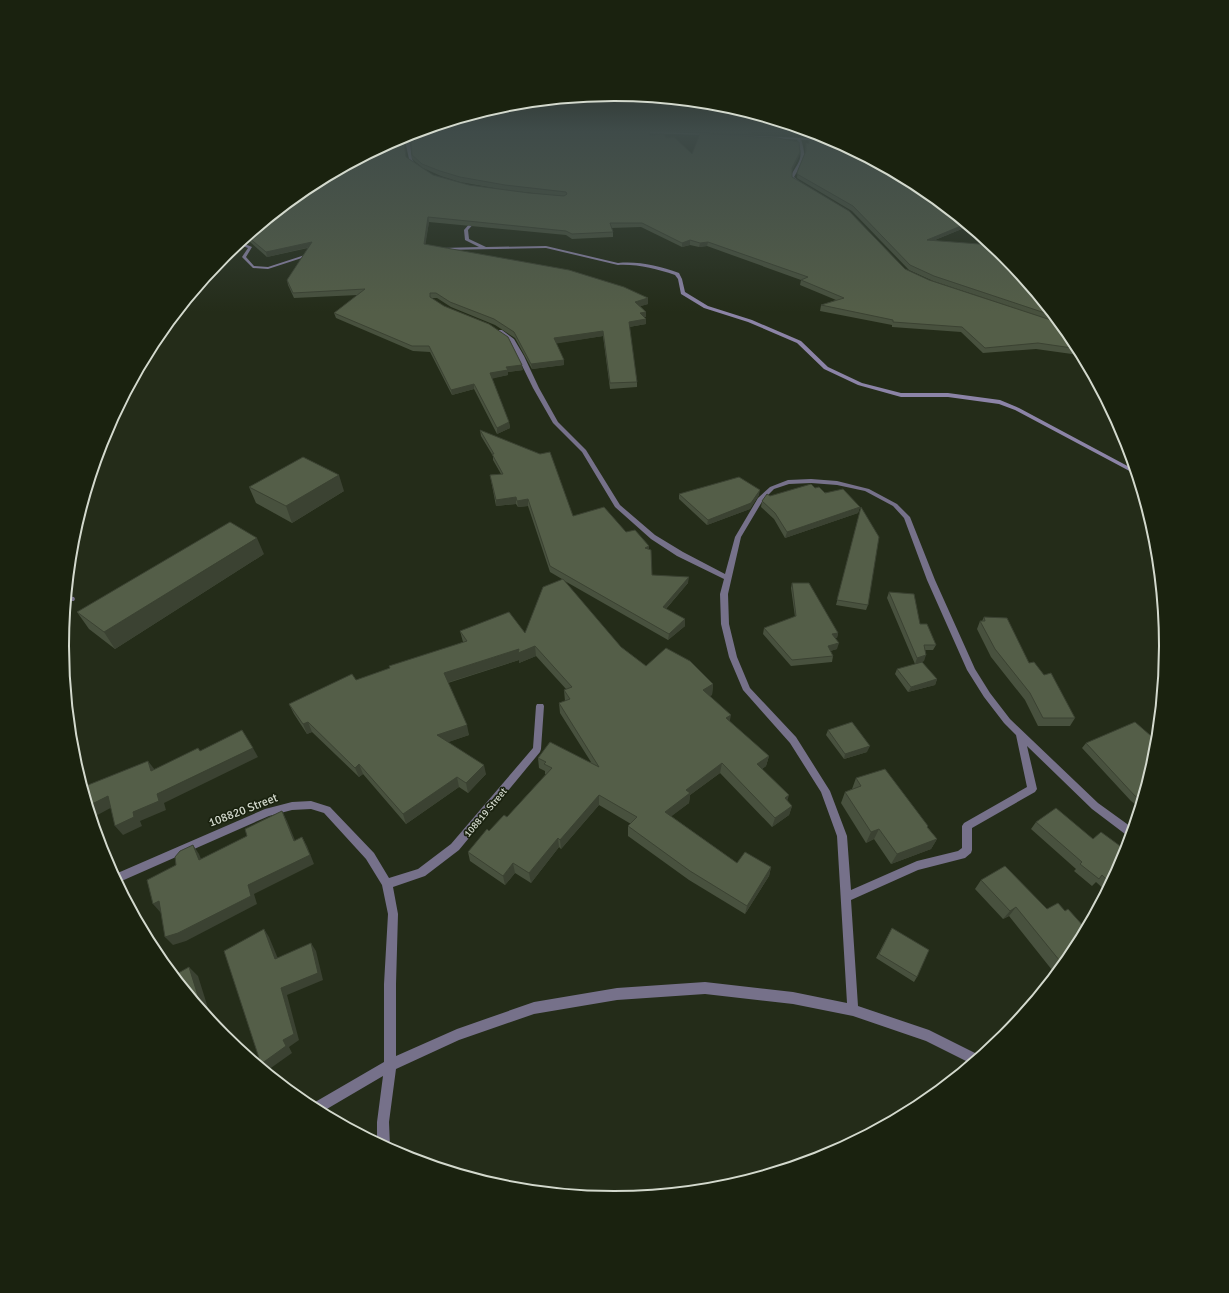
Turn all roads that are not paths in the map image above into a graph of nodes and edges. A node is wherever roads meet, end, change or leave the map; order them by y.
1 (492, 327) edge
2 (728, 578) junction
3 (540, 706) dead end
4 (1020, 734) junction
5 (1128, 831) edge
6 (120, 877) edge
7 (386, 884) junction
8 (847, 897) junction
9 (853, 1010) junction
10 (973, 1058) edge
11 (390, 1065) junction
12 (320, 1106) edge
13 (384, 1141) edge

1 - 2 street
2 - 4 street
2 - 8 street
3 - 7 street, 108819 Street
4 - 5 street
4 - 8 street
6 - 7 street, 108820 Street
7 - 11 street, 108820 Street
8 - 9 street
9 - 10 street
9 - 11 street
11 - 12 street
11 - 13 street, 108820 Street

